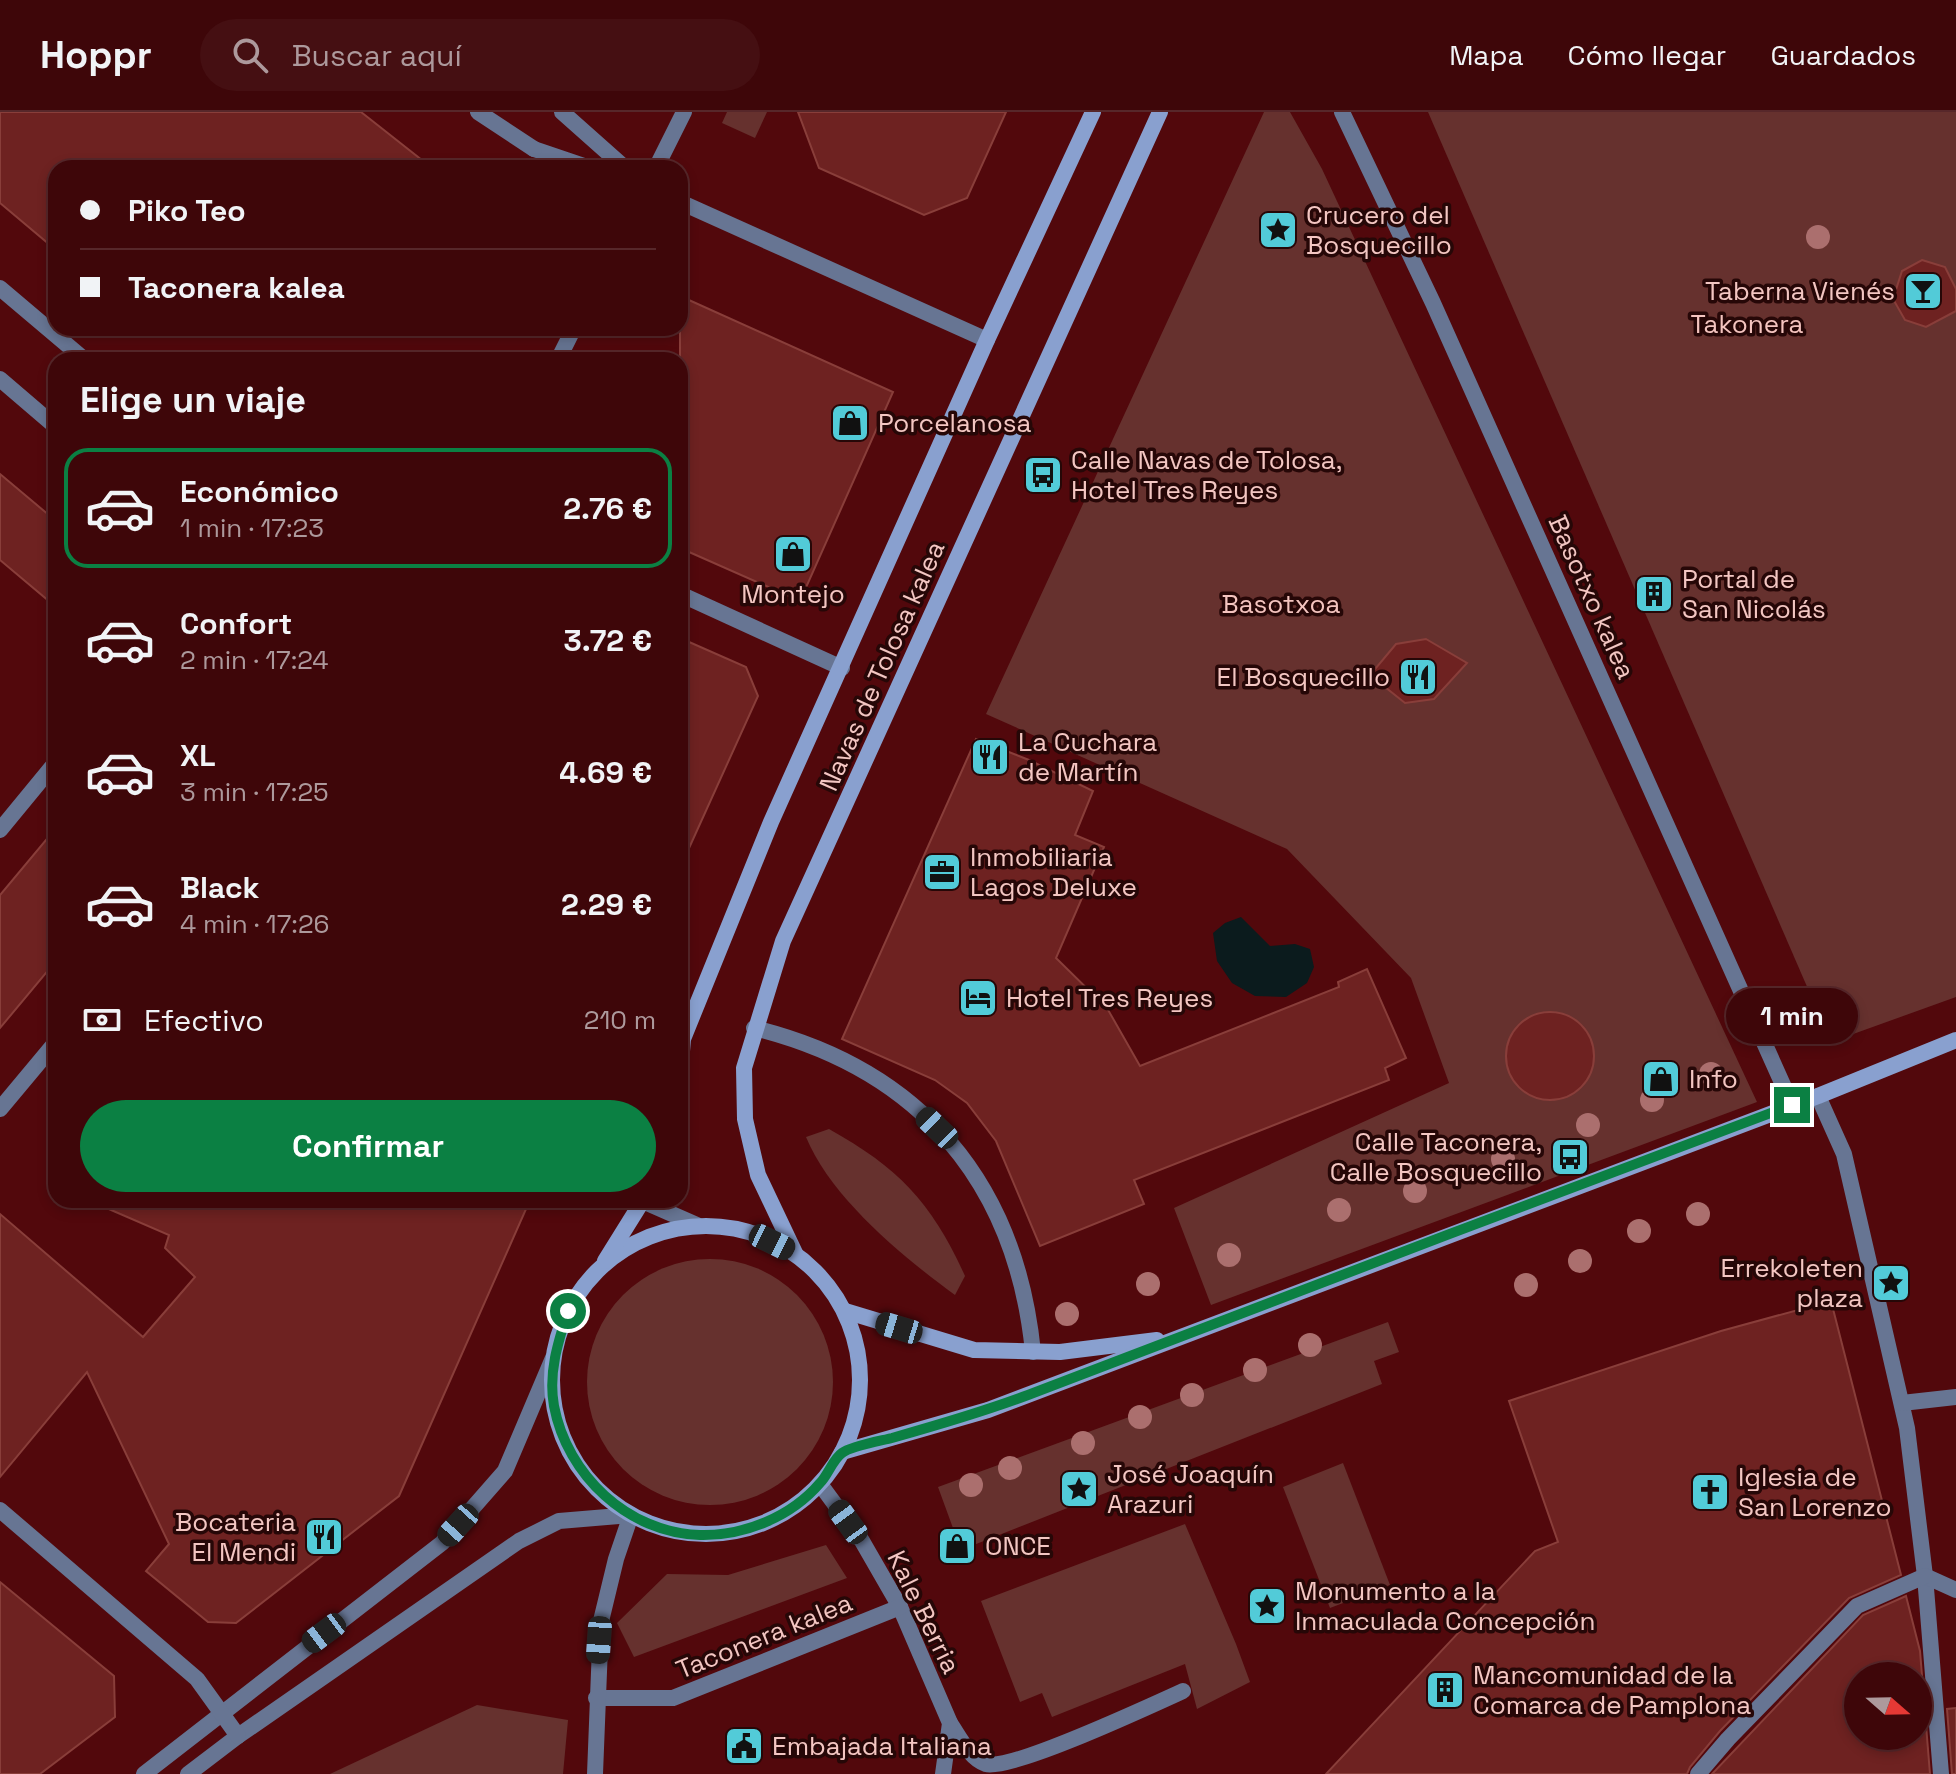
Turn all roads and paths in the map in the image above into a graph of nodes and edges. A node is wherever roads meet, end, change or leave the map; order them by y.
1 (478, 112) edge
2 (562, 112) edge
3 (684, 112) edge
4 (1093, 112) edge
5 (1160, 112) edge
6 (1342, 112) edge
7 (566, 160) edge
8 (616, 160) edge
9 (660, 160) edge
10 (688, 206) edge
11 (0, 288) edge
12 (48, 329) edge
13 (57, 336) edge
14 (987, 340) junction
15 (76, 352) edge
16 (0, 379) edge
17 (48, 420) edge
18 (688, 598) edge
19 (842, 668) junction
20 (48, 772) edge
21 (0, 830) edge
22 (688, 1026) edge
23 (754, 1028) junction
24 (1956, 1040) edge
25 (48, 1052) edge
26 (1818, 1096) junction
27 (1792, 1105) junction
28 (0, 1109) edge
29 (637, 1208) edge
30 (660, 1208) edge
31 (697, 1225) junction
32 (795, 1253) junction
33 (602, 1265) junction
34 (845, 1311) junction
35 (1187, 1336) junction
36 (1033, 1352) junction
37 (553, 1358) junction
38 (1956, 1397) edge
39 (1902, 1403) junction
40 (842, 1452) junction
41 (820, 1484) junction
42 (0, 1510) edge
43 (631, 1515) junction
44 (1925, 1576) junction
45 (1956, 1590) edge
46 (900, 1607) junction
47 (1183, 1691) dead end
48 (596, 1698) junction
49 (222, 1713) junction
50 (950, 1723) junction
51 (238, 1736) junction
52 (144, 1774) edge
53 (188, 1774) edge
54 (595, 1774) edge
55 (943, 1774) edge
56 (1698, 1774) edge
57 (1941, 1774) edge

1 - 7 street
2 - 8 street
3 - 9 street
4 - 14 street, Navas de Tolosa kalea
5 - 23 street, Navas de Tolosa kalea
6 - 27 street, Basotxo kalea
10 - 14 street
11 - 12 street
13 - 15 street
14 - 19 street, Navas de Tolosa kalea
16 - 17 street
18 - 19 street
19 - 22 street, Navas de Tolosa kalea
20 - 21 street
23 - 32 street, Navas de Tolosa kalea
23 - 36 street
24 - 26 street
25 - 28 street
26 - 27 street
26 - 39 street
27 - 35 street
29 - 33 street
30 - 31 street
31 - 32 street
31 - 33 street
32 - 34 street
33 - 37 street
34 - 36 street
34 - 40 street
35 - 36 street
35 - 40 street
37 - 43 street
37 - 49 street
38 - 39 street
39 - 44 street
40 - 41 street
41 - 43 street
41 - 46 street, Kale Berria
42 - 49 street
43 - 48 street
43 - 51 street
44 - 45 street
44 - 56 street
44 - 57 street
46 - 48 street, Taconera kalea
46 - 50 street, Kale Berria
47 - 50 street, Kale Berria
48 - 54 street
49 - 51 street
49 - 52 street
50 - 55 street
51 - 53 street

